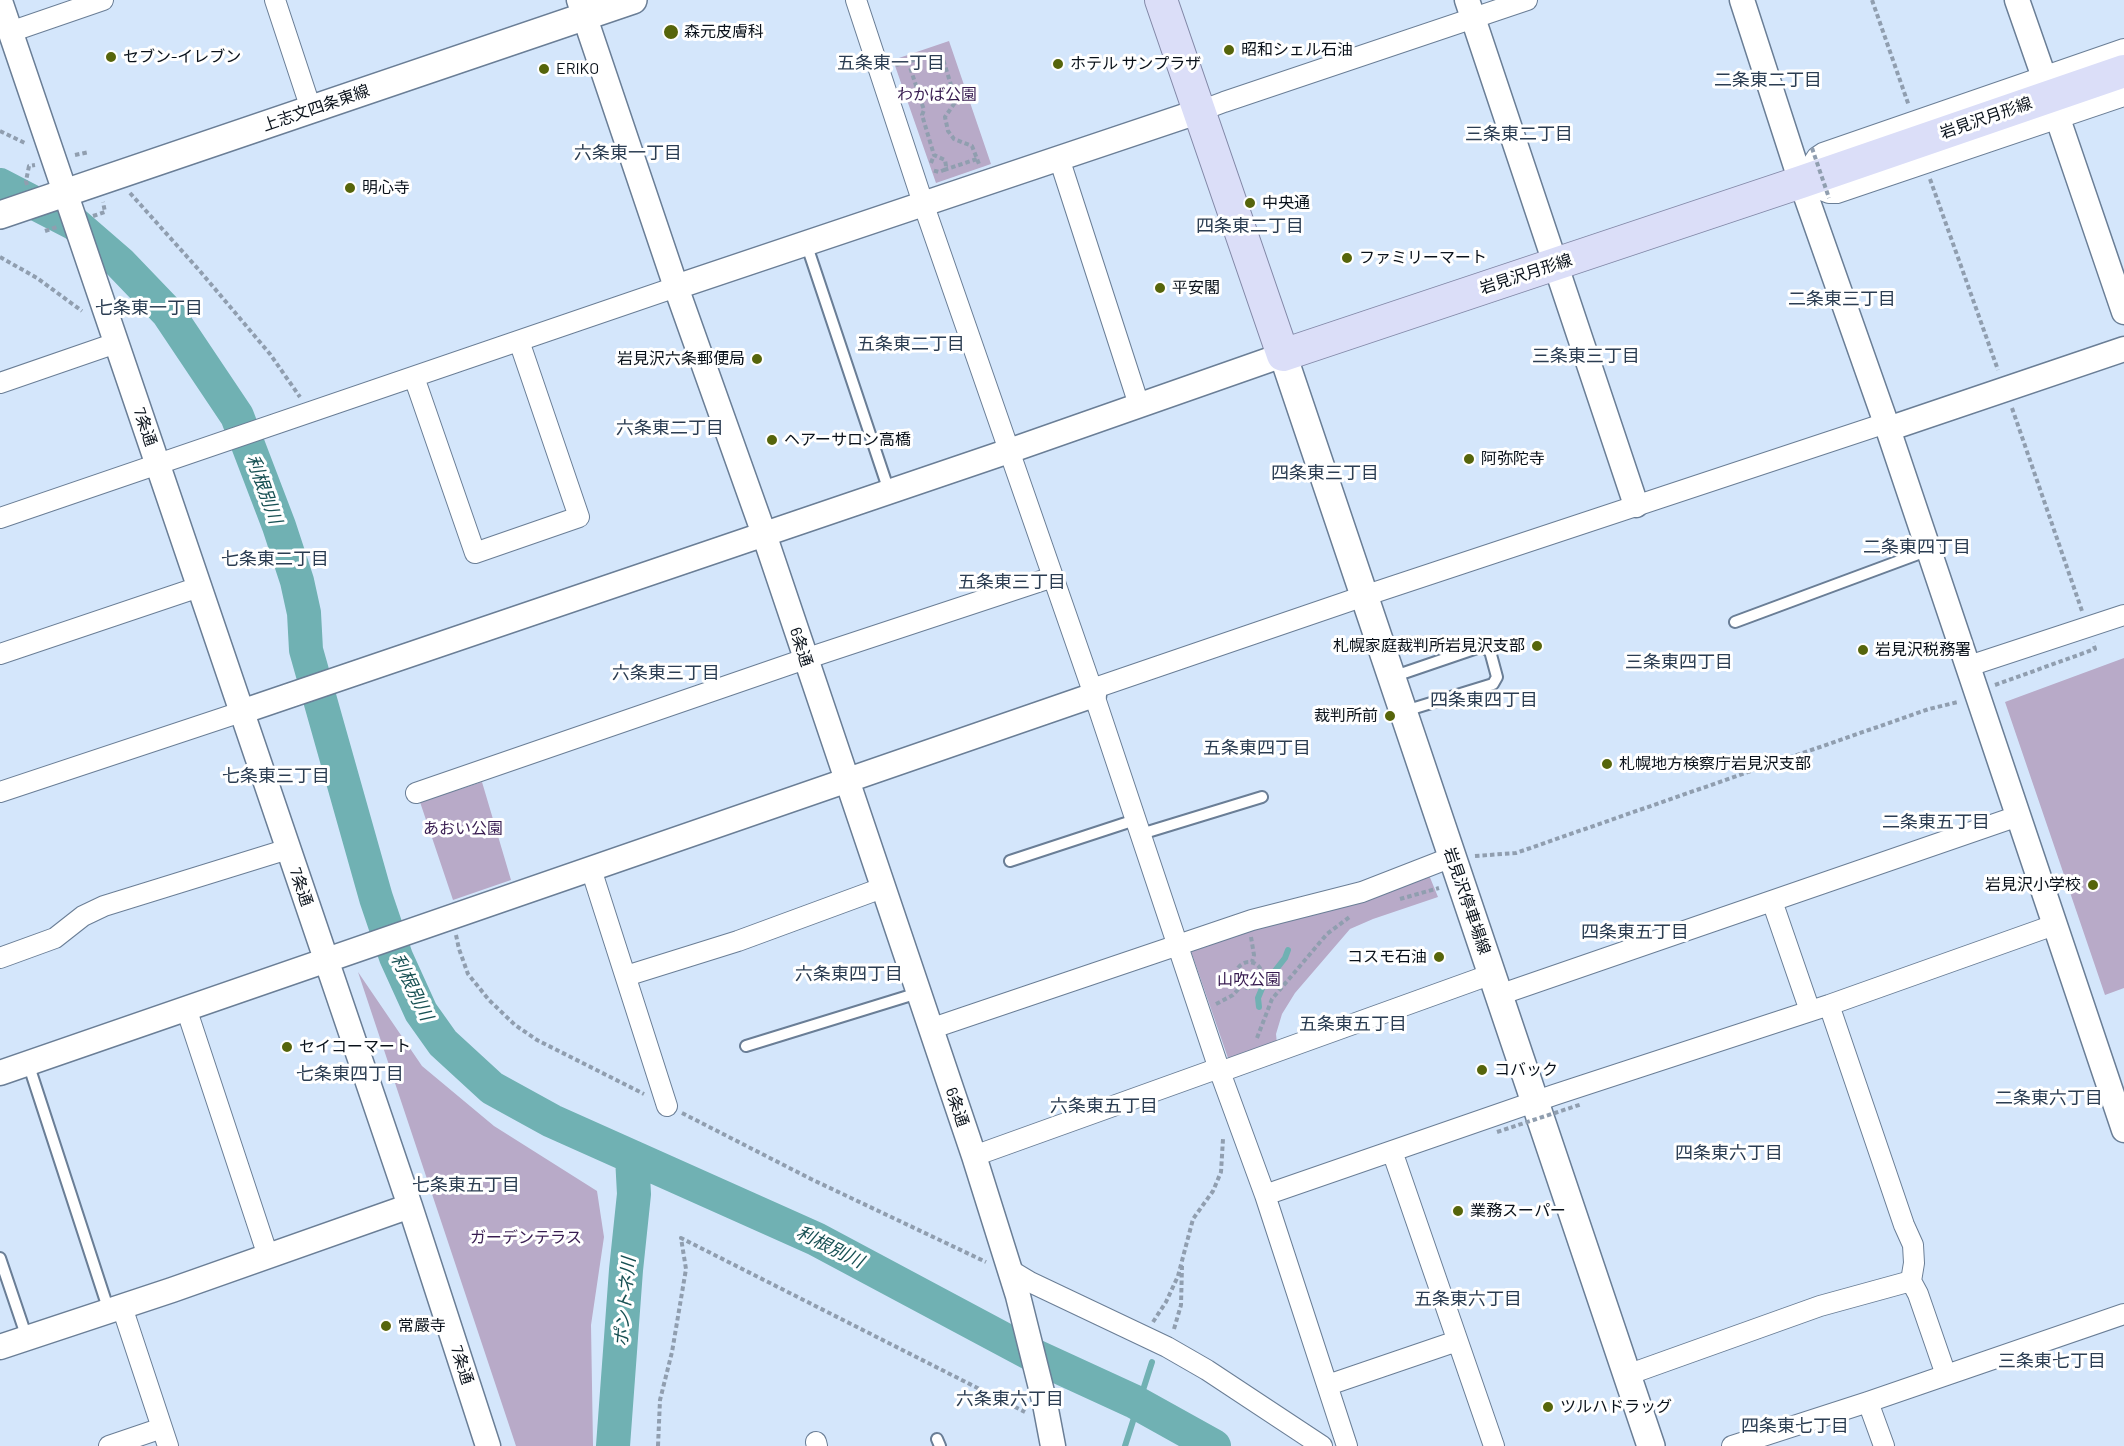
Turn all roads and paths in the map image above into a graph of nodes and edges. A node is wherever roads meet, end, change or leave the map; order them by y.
1 (103, 0) edge
2 (275, 0) edge
3 (633, 0) edge
4 (856, 0) edge
5 (1161, 0) edge
6 (1527, 0) edge
7 (1742, 0) edge
8 (1872, 0) edge
9 (2017, 0) edge
10 (0, 1) edge
11 (582, 8) edge
12 (1471, 9) edge
13 (10, 32) junction
14 (2124, 49) edge
15 (908, 61) junction
16 (879, 70) junction
17 (2124, 71) edge
18 (2044, 80) junction
19 (2124, 96) edge
20 (312, 109) junction
21 (1200, 111) junction
22 (2057, 116) junction
23 (1914, 121) junction
24 (1812, 148) dead end
25 (934, 155) junction
26 (1059, 158) junction
27 (977, 159) junction
28 (1924, 164) junction
29 (944, 170) junction
30 (986, 182) junction
31 (1802, 182) junction
32 (128, 191) dead end
33 (1829, 198) dead end
34 (68, 202) junction
35 (923, 203) junction
36 (0, 216) edge
37 (806, 243) junction
38 (0, 257) edge
39 (1556, 265) junction
40 (676, 287) junction
41 (82, 311) dead end
42 (2124, 312) edge
43 (113, 336) junction
44 (519, 341) junction
45 (2124, 349) edge
46 (1282, 355) junction
47 (414, 377) junction
48 (0, 383) edge
49 (2005, 388) junction
50 (1139, 405) junction
51 (311, 412) junction
52 (1887, 426) junction
53 (1009, 451) junction
54 (157, 464) junction
55 (889, 491) junction
56 (1636, 505) junction
57 (0, 518) edge
58 (764, 534) junction
59 (1929, 550) junction
60 (1053, 577) junction
61 (199, 588) junction
62 (1364, 596) junction
63 (2124, 615) edge
64 (2084, 616) dead end
65 (1735, 622) dead end
66 (2091, 638) dead end
67 (0, 654) edge
68 (805, 659) junction
69 (1969, 666) junction
70 (1391, 677) junction
71 (1994, 685) dead end
72 (1093, 692) junction
73 (1962, 701) dead end
74 (1403, 711) junction
75 (241, 712) junction
76 (847, 782) junction
77 (0, 792) edge
78 (416, 793) dead end
79 (1262, 797) dead end
80 (2018, 816) junction
81 (1138, 827) junction
82 (288, 849) junction
83 (1463, 857) junction
84 (1010, 861) dead end
85 (591, 869) junction
86 (1442, 887) dead end
87 (882, 888) junction
88 (1772, 901) junction
89 (1390, 902) dead end
90 (1352, 915) dead end
91 (449, 918) junction
92 (2054, 925) junction
93 (1178, 946) junction
94 (0, 958) edge
95 (326, 960) junction
96 (626, 976) junction
97 (1242, 985) junction
98 (1495, 985) junction
99 (918, 993) junction
100 (186, 1008) junction
101 (1819, 1008) junction
102 (1200, 1011) junction
103 (930, 1029) junction
104 (746, 1046) dead end
105 (1251, 1060) junction
106 (28, 1063) junction
107 (1219, 1070) junction
108 (0, 1073) edge
109 (1536, 1103) junction
110 (1582, 1104) dead end
111 (667, 1106) junction
112 (1233, 1108) junction
113 (2124, 1130) edge
114 (1497, 1132) dead end
115 (1392, 1151) junction
116 (974, 1156) junction
117 (1265, 1195) junction
118 (410, 1206) junction
119 (268, 1256) junction
120 (0, 1258) edge
121 (1182, 1259) junction
122 (1001, 1268) junction
123 (1911, 1281) junction
124 (116, 1309) junction
125 (2124, 1314) edge
126 (1143, 1334) junction
127 (27, 1338) junction
128 (1457, 1341) junction
129 (0, 1347) edge
130 (1167, 1347) junction
131 (1627, 1375) junction
132 (1946, 1375) junction
133 (1328, 1385) junction
134 (1868, 1402) junction
135 (1037, 1409) junction
136 (165, 1437) edge
137 (109, 1446) edge
138 (488, 1446) edge
139 (658, 1446) edge
140 (1053, 1446) edge
141 (1322, 1446) edge
142 (1347, 1446) edge
143 (1494, 1446) edge
144 (1651, 1446) edge
145 (1732, 1446) edge
146 (1884, 1446) edge

1 - 13 street
2 - 20 street
3 - 11 main road, 上志文四条東線
4 - 16 street
5 - 21 main road
6 - 12 street
7 - 31 street
8 - 23 path
9 - 18 street
10 - 13 street
11 - 20 main road, 上志文四条東線
11 - 40 street, 6条通
12 - 21 street
12 - 39 street
13 - 34 street
14 - 18 street
15 - 16 path
15 - 25 path
15 - 27 path
16 - 35 street
17 - 31 main road, 岩見沢月形線
18 - 23 street
19 - 22 street
20 - 34 main road, 上志文四条東線
21 - 26 street
21 - 46 main road
22 - 28 street
22 - 42 street
23 - 31 street
24 - 33 path, bridge
25 - 29 path
25 - 29 path
26 - 30 street
26 - 50 street
27 - 29 path
27 - 30 path
28 - 31 street
28 - 49 path
30 - 35 street
31 - 39 main road, 岩見沢月形線
31 - 52 street
32 - 51 path
34 - 36 main road, 上志文四条東線
34 - 43 street, 7条通
35 - 37 street
35 - 53 street
37 - 40 street
37 - 55 lane
38 - 41 path
39 - 46 main road, 岩見沢月形線
39 - 56 street
40 - 44 street
40 - 58 street, 6条通
43 - 48 street
43 - 54 street, 7条通
44 - 47 street
44 - 47 street
45 - 49 street
46 - 50 street
46 - 62 main road, 岩見沢停車場線
47 - 51 street
49 - 52 street
49 - 64 path
50 - 53 street
51 - 54 street
52 - 56 street
52 - 59 street
53 - 55 street
53 - 60 street
54 - 57 street
54 - 61 street, 7条通
55 - 58 street
56 - 62 street
58 - 68 street, 6条通
58 - 75 street
59 - 65 lane
59 - 69 street
60 - 68 street
60 - 72 street
61 - 67 street
61 - 75 street, 7条通
62 - 70 main road, 岩見沢停車場線
62 - 72 street
63 - 69 street
66 - 71 path
68 - 76 street, 6条通
68 - 78 street
69 - 80 street
70 - 74 main road, 岩見沢停車場線
70 - 74 lane
72 - 76 street
72 - 81 street
73 - 83 path
74 - 83 main road, 岩見沢停車場線
75 - 77 street
75 - 82 street, 7条通
76 - 85 street
76 - 87 street, 6条通
79 - 81 lane
80 - 88 street
80 - 92 street
81 - 84 lane
81 - 93 street
82 - 94 street
82 - 95 street, 7条通
83 - 93 street
83 - 98 main road, 岩見沢停車場線
85 - 91 street
85 - 96 street
86 - 89 path
87 - 96 street
87 - 99 street, 6条通
88 - 98 street
88 - 101 street
90 - 105 path
91 - 95 street
91 - 111 path
92 - 101 street
92 - 113 street
93 - 102 street
93 - 103 street
95 - 100 street
95 - 118 street, 7条通
96 - 111 street
97 - 97 path
97 - 102 path
98 - 105 street
98 - 109 main road, 岩見沢停車場線
99 - 103 street, 6条通
99 - 104 lane
100 - 106 street
100 - 119 street
101 - 109 street
101 - 123 street
102 - 107 street
103 - 116 street, 6条通
105 - 107 street
106 - 108 street
106 - 124 lane
107 - 112 street
107 - 116 street
109 - 115 street
109 - 131 main road, 岩見沢停車場線
110 - 114 path, bridge
111 - 122 path
112 - 117 street
112 - 121 path
115 - 117 street
115 - 128 street
116 - 122 street, 6条通
117 - 133 street
118 - 119 street
118 - 138 street, 7条通
119 - 124 street
120 - 127 lane
121 - 126 path
121 - 130 path
122 - 126 street
122 - 135 street, 6条通
123 - 131 street
123 - 132 street
124 - 127 street
124 - 136 street
125 - 132 street
126 - 130 street
127 - 129 street
128 - 133 street
128 - 143 street
130 - 141 street
131 - 144 main road, 岩見沢停車場線
132 - 134 street
133 - 142 street
134 - 145 street
134 - 146 street
135 - 139 path
135 - 140 street
136 - 137 street

